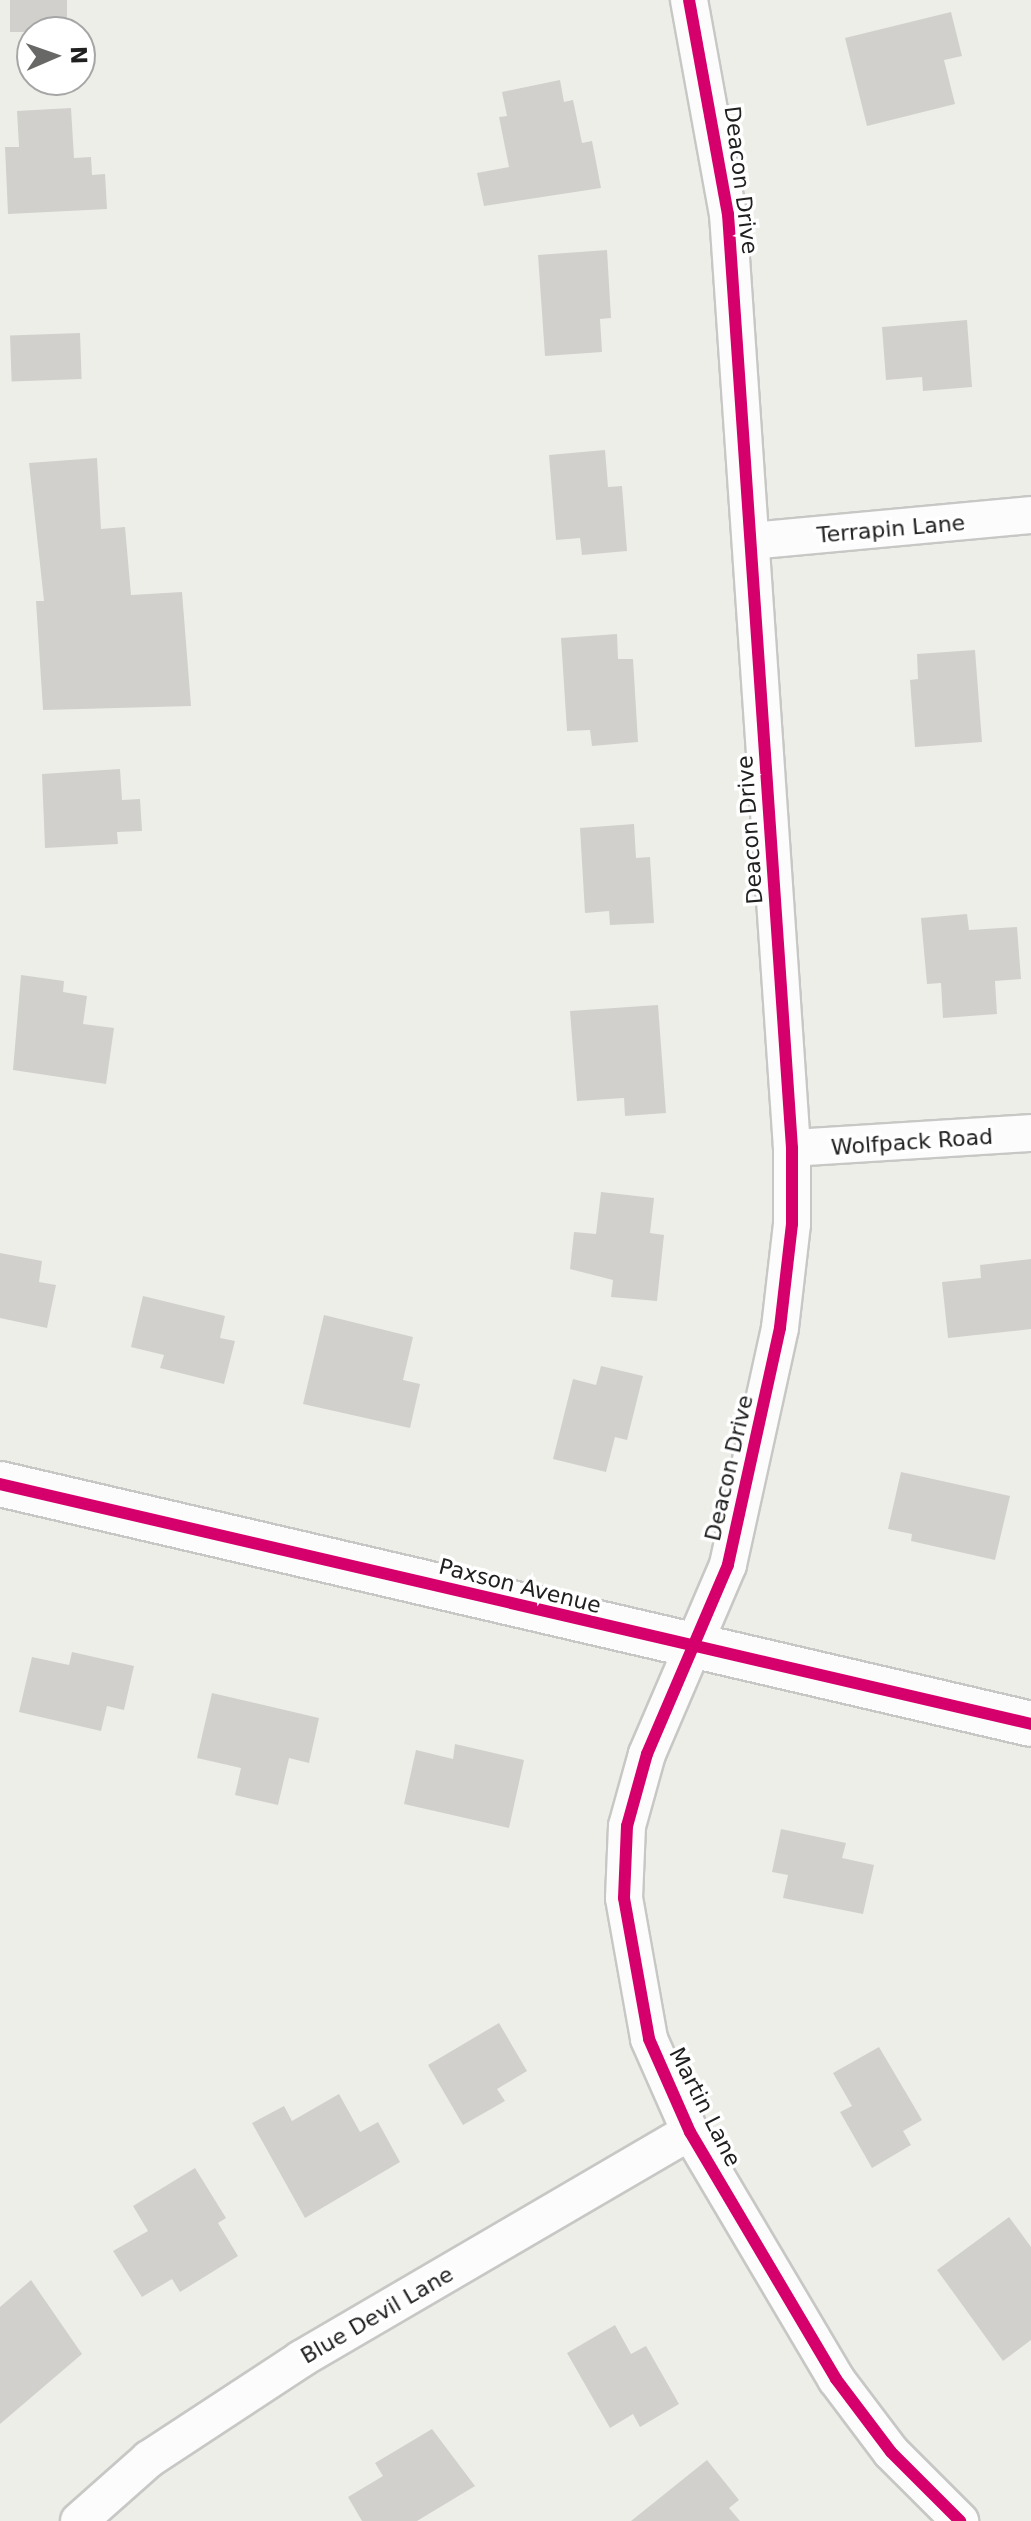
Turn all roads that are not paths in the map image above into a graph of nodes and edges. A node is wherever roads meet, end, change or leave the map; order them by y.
1 (689, 0) edge
2 (1031, 515) edge
3 (751, 541) junction
4 (1031, 1133) edge
5 (792, 1148) junction
6 (0, 1484) edge
7 (693, 1649) junction
8 (1031, 1724) edge
9 (690, 2132) junction
10 (946, 2517) edge
11 (79, 2521) edge

1 - 3 street, Deacon Drive
2 - 3 street, Terrapin Lane
3 - 5 street, Deacon Drive
4 - 5 street, Wolfpack Road
5 - 7 street, Deacon Drive
6 - 7 street, Paxson Avenue
7 - 8 street, Paxson Avenue
7 - 9 street, Martin Lane
9 - 10 street, Martin Lane
9 - 11 street, Blue Devil Lane

